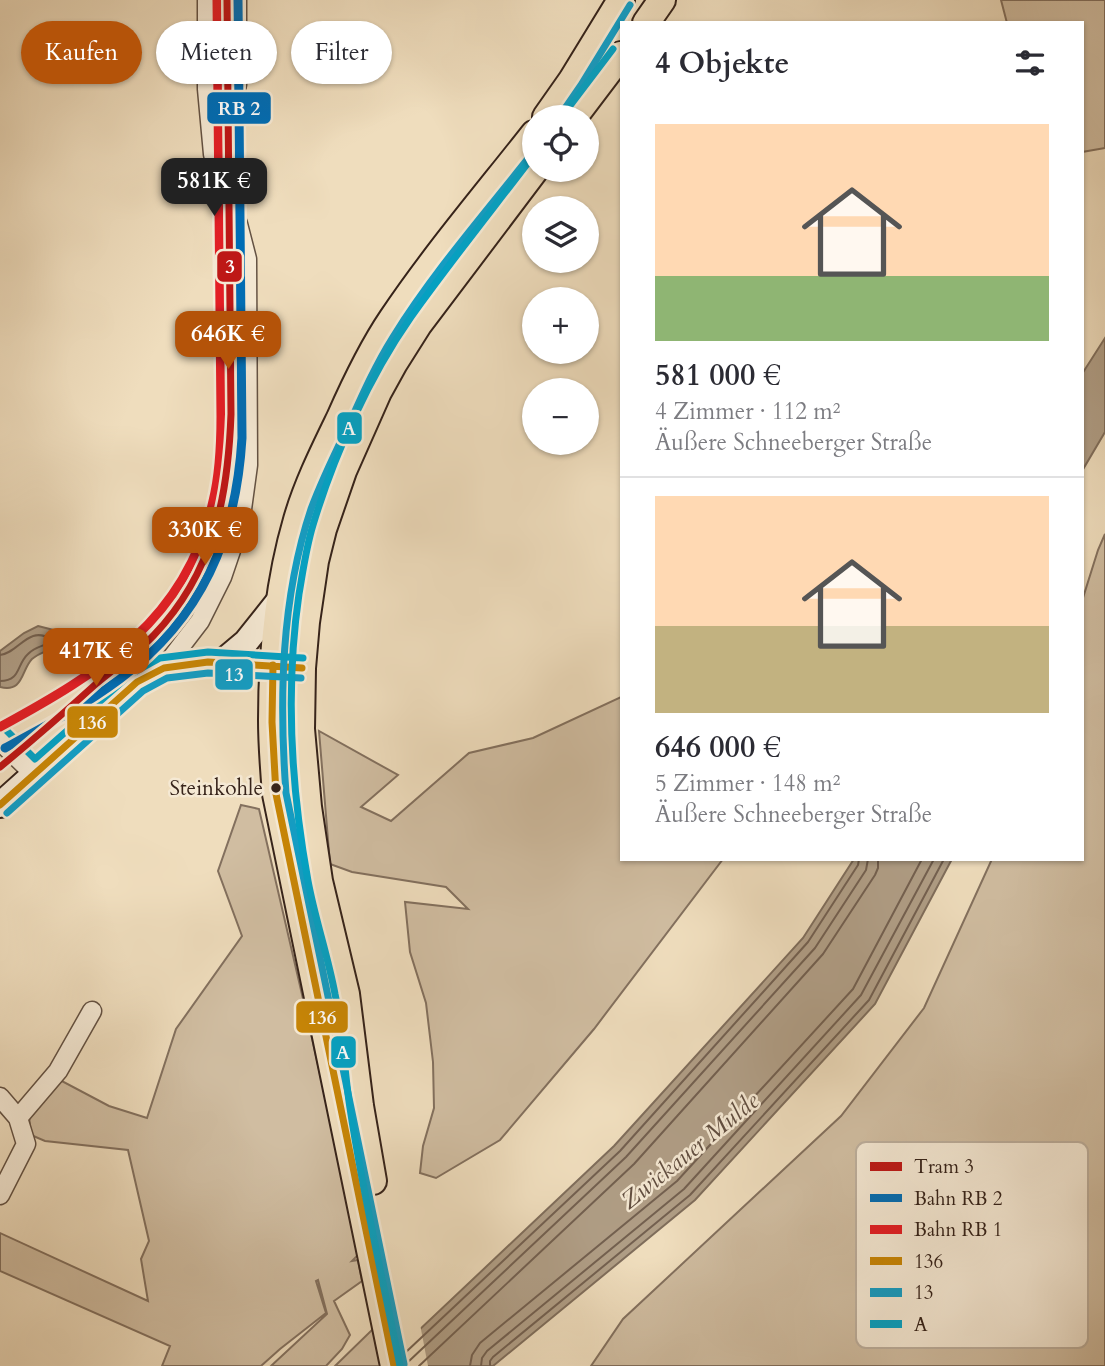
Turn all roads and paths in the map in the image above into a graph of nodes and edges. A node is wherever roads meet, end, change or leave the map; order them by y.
1 (207, 0) edge
2 (237, 0) edge
3 (621, 0) edge
4 (663, 0) edge
5 (647, 21) edge
6 (620, 56) edge
7 (207, 89) junction
8 (555, 105) edge
9 (583, 105) edge
10 (522, 149) edge
11 (526, 182) edge
12 (281, 598) junction
13 (221, 663) junction
14 (273, 665) junction
15 (164, 668) junction
16 (302, 668) junction
17 (0, 739) edge
18 (35, 773) junction
19 (0, 804) edge
20 (92, 1011) dead end
21 (0, 1097) edge
22 (18, 1118) junction
23 (0, 1195) edge
24 (383, 1272) junction
25 (394, 1366) edge
26 (411, 1366) edge

1 - 7 street
2 - 7 street
3 - 8 main road
4 - 5 main road
6 - 9 main road
7 - 15 street
10 - 12 main road
11 - 16 main road
12 - 13 main road
12 - 14 main road
13 - 14 main road
13 - 15 main road
14 - 16 main road
14 - 24 main road
15 - 18 main road
16 - 24 main road
17 - 18 street
18 - 19 main road
20 - 22 street
21 - 22 street
22 - 23 street
24 - 25 main road
24 - 26 main road

